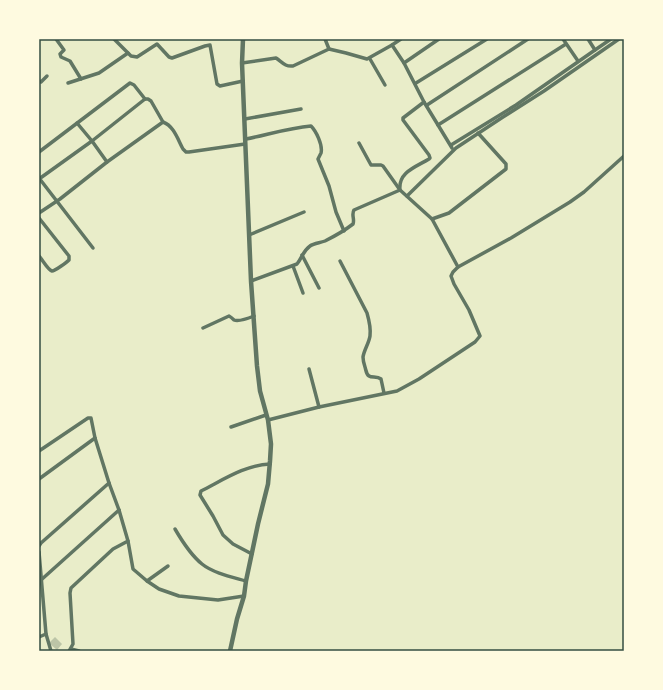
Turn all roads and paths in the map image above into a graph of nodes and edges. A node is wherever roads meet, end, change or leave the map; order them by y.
1 (56, 39) edge
2 (114, 39) edge
3 (243, 39) edge
4 (325, 39) edge
5 (401, 39) edge
6 (440, 39) edge
7 (478, 39) edge
8 (486, 39) edge
9 (528, 39) edge
10 (563, 39) edge
11 (588, 39) edge
12 (611, 39) edge
13 (617, 39) edge
14 (481, 43) junction
15 (566, 44) junction
16 (392, 45) junction
17 (330, 49) junction
18 (594, 50) junction
19 (128, 53) junction
20 (370, 59) junction
21 (578, 61) junction
22 (242, 63) junction
23 (404, 63) junction
24 (47, 76) dead end
25 (81, 79) junction
26 (39, 81) edge
27 (243, 81) junction
28 (416, 83) junction
29 (68, 84) dead end
30 (385, 85) dead end
31 (145, 99) junction
32 (426, 104) junction
33 (301, 109) dead end
34 (245, 119) junction
35 (163, 122) junction
36 (77, 124) junction
37 (438, 125) junction
38 (478, 133) junction
39 (92, 141) junction
40 (245, 142) junction
41 (359, 143) dead end
42 (451, 146) junction
43 (453, 150) junction
44 (39, 152) edge
45 (624, 156) edge
46 (107, 162) junction
47 (39, 179) edge
48 (400, 190) junction
49 (407, 196) junction
50 (56, 201) junction
51 (304, 212) dead end
52 (39, 213) edge
53 (39, 218) edge
54 (432, 220) junction
55 (344, 230) junction
56 (249, 235) junction
57 (93, 248) dead end
58 (302, 255) junction
59 (39, 256) edge
60 (340, 261) dead end
61 (292, 266) junction
62 (458, 267) junction
63 (251, 281) junction
64 (319, 288) dead end
65 (303, 293) dead end
66 (254, 316) junction
67 (203, 328) dead end
68 (309, 369) dead end
69 (384, 393) junction
70 (319, 407) junction
71 (267, 418) junction
72 (231, 427) dead end
73 (95, 438) junction
74 (39, 452) edge
75 (270, 464) junction
76 (39, 479) edge
77 (109, 483) junction
78 (119, 510) junction
79 (175, 529) dead end
80 (128, 541) junction
81 (40, 545) edge
82 (39, 553) edge
83 (252, 554) junction
84 (39, 562) edge
85 (168, 566) dead end
86 (41, 580) junction
87 (147, 581) junction
88 (246, 581) junction
89 (244, 596) junction
90 (46, 634) junction
91 (39, 637) edge
92 (70, 650) edge
93 (51, 651) edge
94 (79, 651) edge
95 (230, 651) edge

1 - 25 street
2 - 19 street
3 - 22 street
4 - 17 street
5 - 16 street
6 - 23 street
7 - 14 street
8 - 14 street
9 - 32 street
10 - 15 street
11 - 18 street
12 - 18 street
13 - 38 street
14 - 28 street
15 - 21 street
15 - 37 street
16 - 20 street
16 - 23 street
17 - 20 street
17 - 22 street
18 - 21 street
19 - 25 street
19 - 27 street
20 - 30 street
21 - 42 street
22 - 27 street
23 - 28 street
24 - 26 street
25 - 29 street
27 - 34 street
28 - 32 street
31 - 35 street
31 - 36 street
31 - 39 street
32 - 37 street
32 - 48 street
33 - 34 street
34 - 40 street
35 - 40 street
35 - 46 street
36 - 39 street
36 - 44 street
37 - 42 street
38 - 43 street
38 - 54 street
39 - 46 street
39 - 47 street
40 - 55 street
40 - 56 street
41 - 48 street
42 - 43 street
43 - 49 street
45 - 62 street
46 - 50 street
47 - 50 street
48 - 49 street
48 - 55 street
49 - 54 street
50 - 52 street
50 - 57 street
51 - 56 street
53 - 59 street
54 - 62 street
55 - 58 street
56 - 63 street
58 - 61 street
58 - 64 street
60 - 69 street
61 - 63 street
61 - 65 street
62 - 69 street
63 - 66 street
66 - 67 street
66 - 71 street
68 - 70 street
69 - 70 street
70 - 71 street
71 - 72 street
71 - 75 street
73 - 74 street
73 - 76 street
73 - 77 street
75 - 83 street
75 - 83 street
77 - 78 street
77 - 81 street
78 - 80 street
78 - 86 street
79 - 88 street
80 - 87 street
80 - 92 street
82 - 84 street
83 - 88 street
84 - 86 street
85 - 87 street
86 - 90 street
87 - 89 street
88 - 89 street
89 - 95 street
90 - 91 street
90 - 93 street
92 - 94 street

